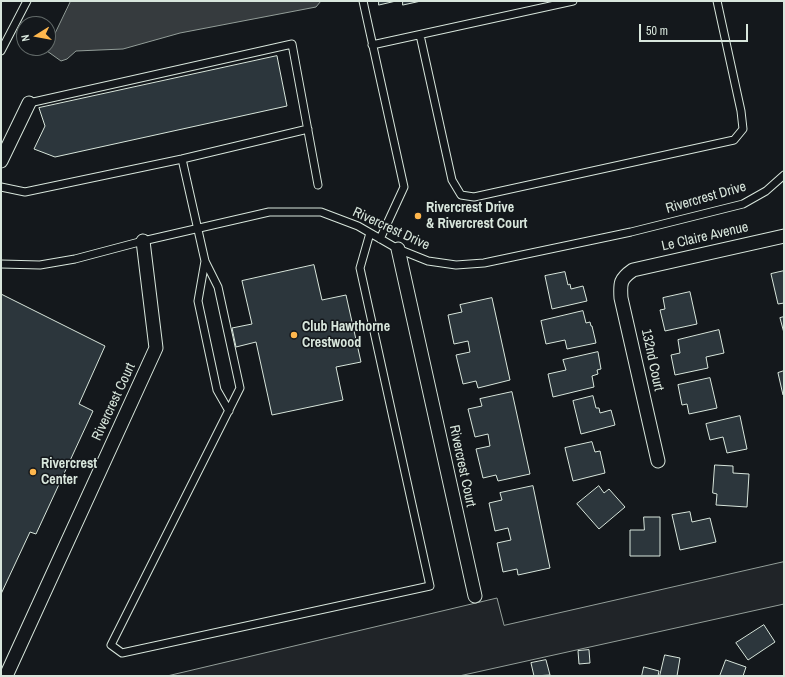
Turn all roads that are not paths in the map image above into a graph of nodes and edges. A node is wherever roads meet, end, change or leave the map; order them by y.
1 (27, 1) edge
2 (363, 1) edge
3 (572, 1) edge
4 (717, 1) edge
5 (420, 34) junction
6 (372, 45) junction
7 (1, 51) edge
8 (29, 103) joint
9 (308, 129) junction
10 (182, 159) junction
11 (1, 161) edge
12 (784, 175) edge
13 (318, 185) dead end
14 (1, 187) edge
15 (198, 228) junction
16 (370, 233) junction
17 (784, 236) edge
18 (380, 239) junction
19 (143, 241) junction
20 (398, 249) junction
21 (205, 261) junction
22 (1, 264) edge
23 (633, 270) joint
24 (229, 411) junction
25 (658, 461) dead end
26 (475, 596) dead end
27 (6, 676) edge

1 - 7 lane
2 - 6 lane
3 - 5 lane
4 - 5 lane
5 - 6 lane
6 - 18 lane
8 - 9 lane
8 - 11 street
9 - 10 lane
9 - 13 lane
10 - 14 lane
10 - 15 lane
12 - 20 lane, Rivercrest Drive
15 - 16 lane, Rivercrest Drive
15 - 19 lane, Rivercrest Drive
15 - 21 lane
16 - 18 lane, Rivercrest Drive
16 - 24 lane
17 - 23 street, Le Claire Avenue
18 - 20 lane, Rivercrest Drive
19 - 22 lane, Rivercrest Drive
19 - 27 street, Rivercrest Court
20 - 26 street, Rivercrest Court
21 - 24 lane
21 - 24 lane
23 - 25 street, 132nd Court

